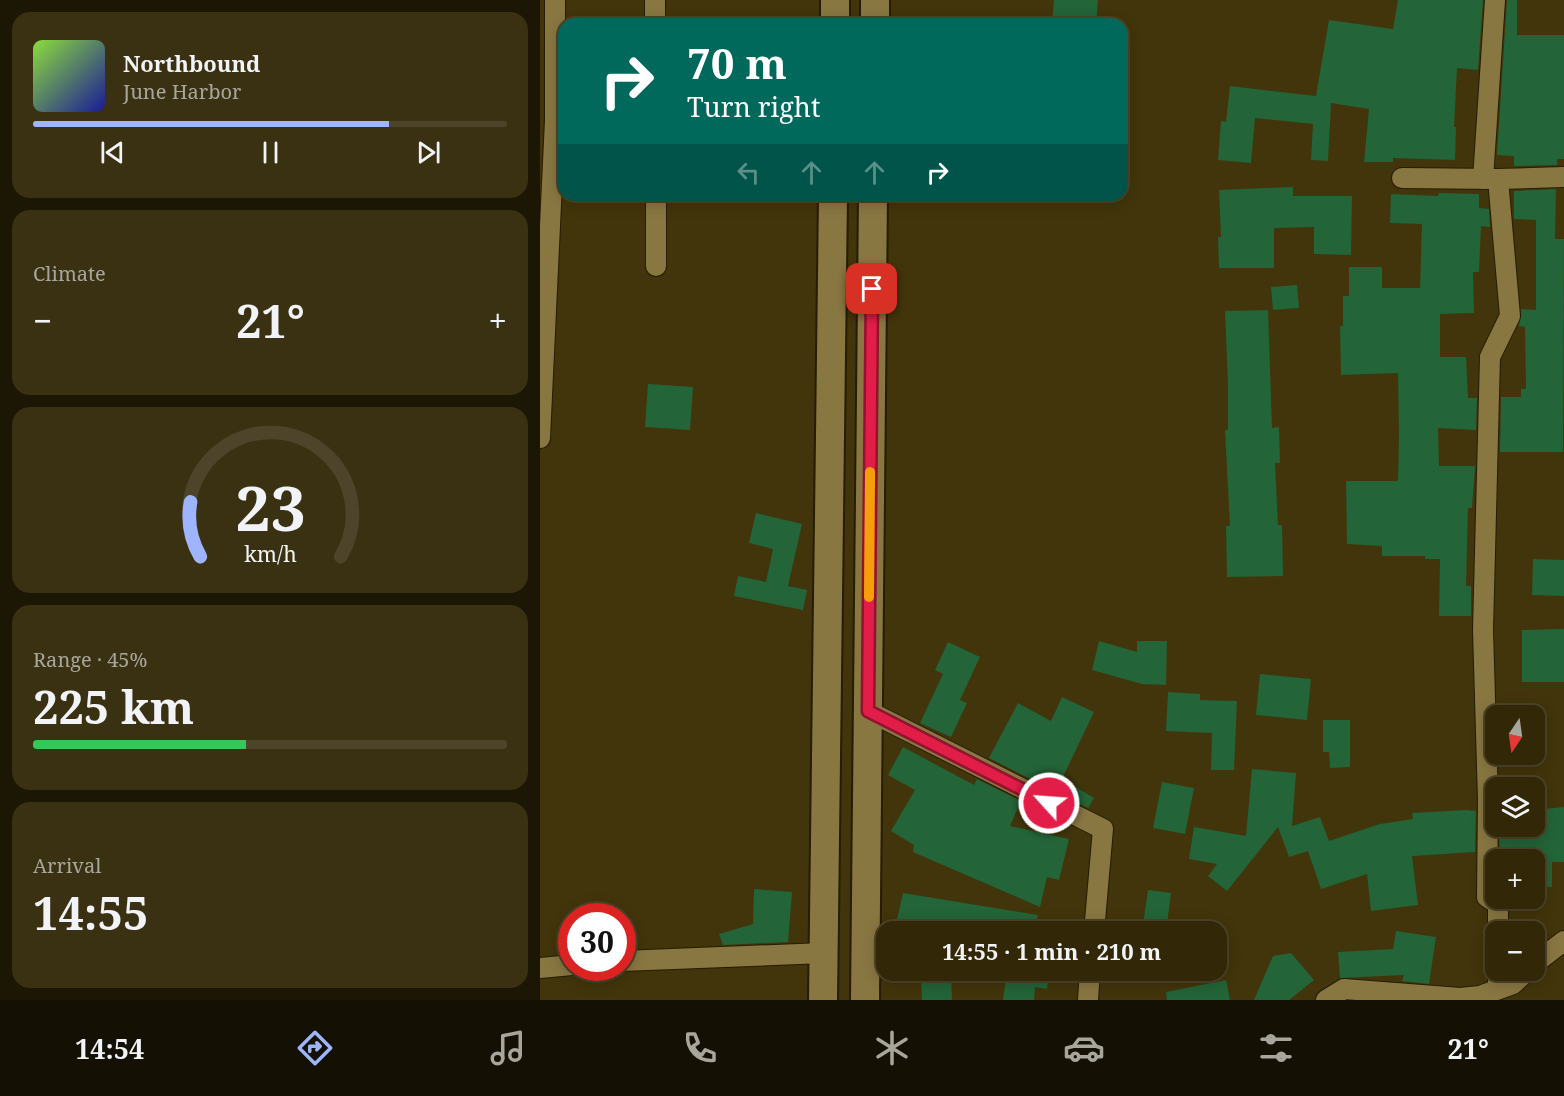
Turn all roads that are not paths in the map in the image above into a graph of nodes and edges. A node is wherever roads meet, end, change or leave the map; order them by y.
1 (555, 0) edge
2 (655, 0) edge
3 (835, 0) edge
4 (875, 0) edge
5 (1495, 0) edge
6 (655, 18) edge
7 (835, 18) edge
8 (875, 18) edge
9 (1402, 177) dead end
10 (1564, 177) edge
11 (1491, 179) junction
12 (656, 201) edge
13 (833, 201) edge
14 (873, 201) edge
15 (656, 266) dead end
16 (540, 438) edge
17 (829, 524) junction
18 (870, 524) junction
19 (868, 711) junction
20 (1095, 921) edge
21 (1498, 921) edge
22 (1564, 941) edge
23 (824, 953) junction
24 (1545, 956) edge
25 (636, 960) edge
26 (558, 966) edge
27 (540, 968) edge
28 (1089, 981) edge
29 (1497, 981) edge
30 (1502, 981) edge
31 (1516, 981) edge
32 (823, 1000) edge
33 (865, 1000) edge
34 (1088, 1000) edge
35 (1326, 1000) edge

1 - 16 street
2 - 6 street
3 - 7 street
4 - 8 street
5 - 11 street
9 - 11 street
10 - 11 street
11 - 21 street
12 - 15 street
13 - 17 street
14 - 18 street
17 - 18 street
17 - 23 street
18 - 19 street
19 - 20 street
19 - 33 street
22 - 24 street
23 - 25 street
23 - 32 street
26 - 27 street
28 - 34 street
29 - 35 street
30 - 31 street

